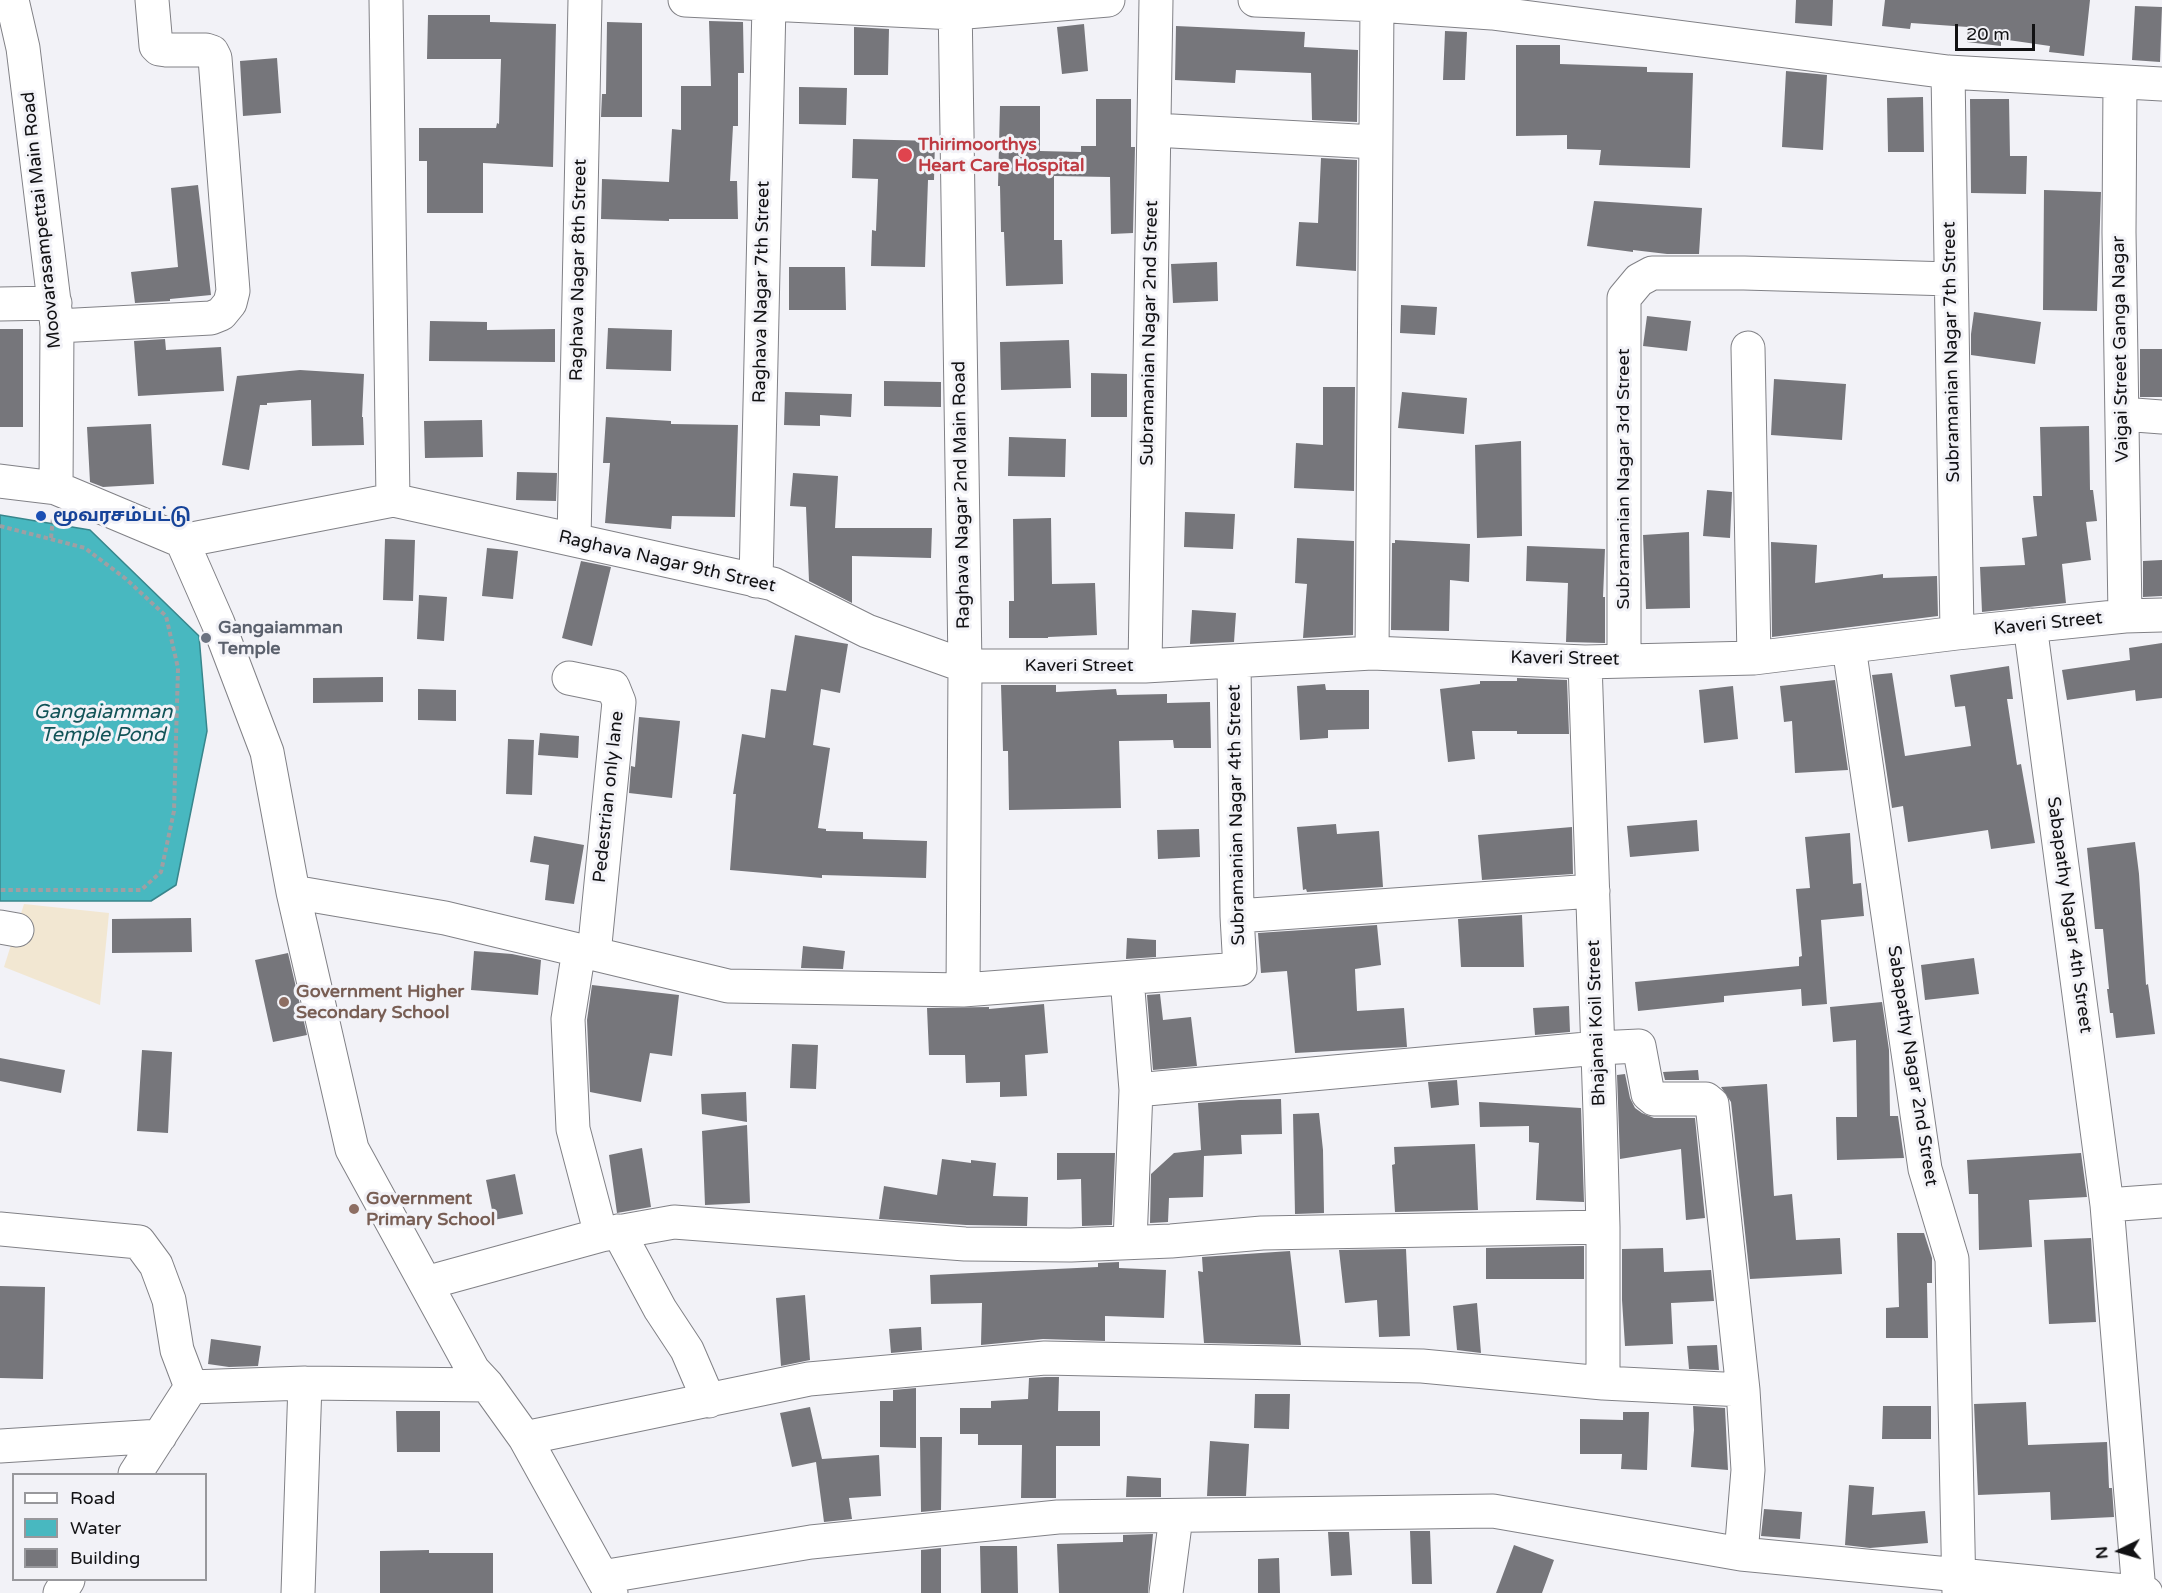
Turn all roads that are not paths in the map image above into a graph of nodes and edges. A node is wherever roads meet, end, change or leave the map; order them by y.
1 (12, 0) edge
2 (152, 0) edge
3 (386, 0) edge
4 (585, 0) edge
5 (685, 0) edge
6 (1108, 0) edge
7 (1156, 0) edge
8 (1256, 0) edge
9 (1319, 1) edge
10 (769, 4) junction
11 (1377, 5) junction
12 (1493, 6) edge
13 (955, 7) edge
14 (1948, 72) junction
15 (2120, 82) junction
16 (2162, 84) edge
17 (1154, 130) junction
18 (1376, 142) junction
19 (1951, 279) junction
20 (0, 304) edge
21 (56, 315) junction
22 (1748, 348) dead end
23 (2122, 414) junction
24 (2162, 417) edge
25 (0, 481) edge
26 (56, 488) junction
27 (393, 500) junction
28 (574, 540) junction
29 (182, 541) junction
30 (756, 581) junction
31 (2162, 615) edge
32 (2126, 616) junction
33 (2030, 625) junction
34 (1957, 633) junction
35 (1849, 647) junction
36 (1372, 653) junction
37 (1754, 658) junction
38 (1624, 660) junction
39 (1234, 661) junction
40 (1585, 662) junction
41 (965, 666) junction
42 (1145, 666) junction
43 (569, 678) dead end
44 (1593, 891) junction
45 (293, 892) junction
46 (1237, 916) junction
47 (586, 952) junction
48 (1127, 978) junction
49 (963, 990) junction
50 (1598, 1047) junction
51 (1136, 1090) junction
52 (2162, 1201) edge
53 (2107, 1205) junction
54 (1603, 1227) junction
55 (0, 1229) edge
56 (610, 1233) junction
57 (1130, 1242) junction
58 (426, 1283) junction
59 (304, 1383) junction
60 (1603, 1383) junction
61 (487, 1385) junction
62 (191, 1387) junction
63 (1743, 1390) junction
64 (709, 1401) junction
65 (160, 1436) junction
66 (525, 1438) junction
67 (0, 1446) edge
68 (136, 1473) edge
69 (1176, 1517) junction
70 (1741, 1554) junction
71 (607, 1585) edge
72 (1959, 1585) edge
73 (2143, 1592) edge
74 (298, 1593) edge
75 (1166, 1593) edge

1 - 21 street, Moovarasampettai Main Road
2 - 21 street
3 - 27 street
4 - 28 street, Raghava Nagar 8th Street
5 - 10 street
6 - 13 street
7 - 17 street, Subramanian Nagar 2nd Street
8 - 9 street
9 - 11 street
10 - 13 street
10 - 30 street, Raghava Nagar 7th Street
11 - 12 street
11 - 18 street
12 - 14 street
13 - 41 street, Raghava Nagar 2nd Main Road
14 - 15 street
14 - 19 street, Subramanian Nagar 7th Street
15 - 16 street
15 - 23 street, Vaigai Street Ganga Nagar
17 - 18 street
17 - 42 street, Subramanian Nagar 2nd Street
18 - 36 street
19 - 34 street, Subramanian Nagar 7th Street
19 - 38 street, Subramanian Nagar 3rd Street
20 - 21 street
21 - 26 street, Moovarasampettai Main Road
22 - 37 street
23 - 24 street
23 - 32 street, Vaigai Street Ganga Nagar
25 - 26 street
26 - 29 street
27 - 28 street, Raghava Nagar 9th Street
27 - 29 street
28 - 30 street, Raghava Nagar 9th Street
29 - 45 street
30 - 41 street, Raghava Nagar 9th Street
31 - 32 street, Kaveri Street
32 - 33 street, Kaveri Street
33 - 34 street, Kaveri Street
33 - 53 street, Sabapathy Nagar 4th Street
34 - 35 street, Kaveri Street
35 - 37 street, Kaveri Street
35 - 72 street, Sabapathy Nagar 2nd Street
36 - 39 street, Kaveri Street
36 - 40 street, Kaveri Street
37 - 38 street, Kaveri Street
38 - 40 street, Kaveri Street
39 - 42 street, Kaveri Street
39 - 46 street, Subramanian Nagar 4th Street
40 - 44 street, Bhajanai Koil Street
41 - 42 street, Kaveri Street
41 - 49 street, Raghava Nagar 2nd Main Road
43 - 47 street, Pedestrian only lane
44 - 46 street
44 - 50 street, Bhajanai Koil Street
45 - 47 street
45 - 58 street
46 - 48 street, Subramanian Nagar 4th Street
47 - 49 street
47 - 56 street
48 - 49 street
48 - 51 street
50 - 51 street
50 - 54 street, Bhajanai Koil Street
50 - 63 street
51 - 57 street
52 - 53 street
53 - 73 street, Sabapathy Nagar 4th Street
54 - 57 street
54 - 60 street, Bhajanai Koil Street
55 - 62 street
56 - 57 street
56 - 58 street
56 - 64 street
58 - 61 street
59 - 61 street
59 - 62 street
59 - 74 street
60 - 63 street
60 - 64 street
61 - 66 street
62 - 65 street
63 - 70 street
64 - 66 street
65 - 67 street
65 - 68 street
66 - 71 street
69 - 70 street
69 - 71 street
69 - 75 street
70 - 72 street
72 - 73 street

